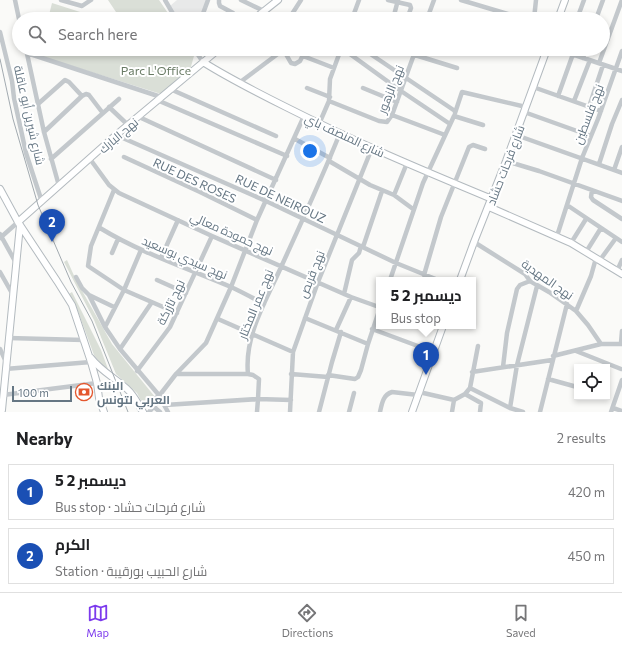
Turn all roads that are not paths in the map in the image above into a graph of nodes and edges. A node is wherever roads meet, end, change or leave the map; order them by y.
1 (15, 0) edge
2 (61, 0) edge
3 (91, 0) edge
4 (173, 0) edge
5 (208, 0) edge
6 (219, 0) edge
7 (241, 0) edge
8 (301, 0) edge
9 (359, 0) edge
10 (388, 0) edge
11 (434, 0) edge
12 (463, 0) edge
13 (536, 0) edge
14 (565, 0) edge
15 (584, 0) edge
16 (603, 0) edge
17 (622, 0) edge
18 (276, 1) edge
19 (397, 1) edge
20 (166, 2) edge
21 (18, 12) edge
22 (172, 12) edge
23 (204, 12) edge
24 (233, 12) edge
25 (264, 12) joint
26 (293, 12) edge
27 (355, 12) edge
28 (394, 12) edge
29 (409, 12) edge
30 (430, 12) edge
31 (502, 12) edge
32 (535, 12) edge
33 (561, 12) edge
34 (580, 12) edge
35 (599, 12) edge
36 (0, 32) edge
37 (610, 37) edge
38 (622, 51) edge
39 (28, 56) edge
40 (41, 56) edge
41 (199, 56) edge
42 (210, 56) edge
43 (274, 56) edge
44 (287, 56) edge
45 (303, 56) joint
46 (339, 56) edge
47 (352, 56) edge
48 (373, 56) edge
49 (414, 56) edge
50 (426, 56) edge
51 (545, 56) edge
52 (572, 56) edge
53 (578, 56) edge
54 (604, 56) edge
55 (583, 58) joint
56 (590, 60) junction
57 (203, 62) junction
58 (601, 64) junction
59 (334, 68) junction
60 (457, 68) dead end
61 (616, 69) junction
62 (622, 71) edge
63 (406, 78) junction
64 (239, 83) junction
65 (534, 87) junction
66 (307, 88) dead end
67 (363, 88) dead end
68 (170, 89) junction
69 (401, 91) junction
70 (82, 96) junction
71 (558, 96) junction
72 (159, 98) junction
73 (119, 99) dead end
74 (329, 99) junction
75 (622, 100) edge
76 (574, 101) junction
77 (397, 102) junction
78 (38, 104) junction
79 (110, 107) junction
80 (589, 107) junction
81 (525, 109) junction
82 (600, 111) junction
83 (102, 112) junction
84 (455, 113) junction
85 (392, 115) junction
86 (304, 116) junction
87 (139, 117) junction
88 (319, 124) junction
89 (450, 124) junction
90 (128, 125) junction
91 (483, 125) dead end
92 (44, 132) junction
93 (340, 134) junction
94 (116, 135) junction
95 (445, 135) junction
96 (516, 135) junction
97 (276, 136) dead end
98 (591, 136) junction
99 (294, 139) junction
100 (622, 147) edge
101 (372, 148) junction
102 (485, 149) dead end
103 (287, 156) junction
104 (124, 157) dead end
105 (582, 158) junction
106 (51, 159) junction
107 (90, 159) junction
108 (329, 159) junction
109 (506, 161) junction
110 (407, 163) junction
111 (599, 164) junction
112 (614, 170) junction
113 (429, 172) junction
114 (622, 173) edge
115 (360, 179) junction
116 (276, 180) junction
117 (454, 184) junction
118 (573, 184) junction
119 (59, 186) junction
120 (0, 189) edge
121 (114, 190) junction
122 (592, 190) junction
123 (382, 191) junction
124 (394, 195) junction
125 (2, 198) edge
126 (492, 199) junction
127 (622, 201) edge
128 (42, 202) junction
129 (266, 202) junction
130 (567, 205) junction
131 (489, 207) junction
132 (413, 209) junction
133 (302, 218) junction
134 (586, 219) junction
135 (622, 219) edge
136 (178, 220) junction
137 (257, 220) junction
138 (19, 224) junction
139 (100, 228) junction
140 (601, 228) junction
141 (0, 236) edge
142 (212, 236) junction
143 (337, 236) junction
144 (557, 236) junction
145 (616, 238) junction
146 (118, 239) junction
147 (474, 242) junction
148 (622, 242) edge
149 (571, 243) junction
150 (362, 247) junction
151 (141, 250) junction
152 (245, 250) junction
153 (586, 252) junction
154 (112, 253) dead end
155 (161, 258) junction
156 (598, 259) junction
157 (622, 260) edge
158 (16, 263) junction
159 (396, 263) junction
160 (282, 266) junction
161 (0, 272) edge
162 (195, 273) junction
163 (620, 273) edge
164 (424, 275) junction
165 (76, 277) dead end
166 (391, 277) edge
167 (430, 277) edge
168 (461, 277) edge
169 (157, 280) dead end
170 (530, 281) junction
171 (318, 282) junction
172 (537, 286) junction
173 (231, 287) junction
174 (124, 290) junction
175 (186, 293) junction
176 (344, 294) junction
177 (13, 295) junction
178 (89, 295) junction
179 (351, 297) junction
180 (152, 302) junction
181 (264, 304) junction
182 (567, 304) junction
183 (376, 306) edge
184 (114, 307) junction
185 (576, 311) junction
186 (177, 313) junction
187 (218, 318) junction
188 (305, 318) junction
189 (376, 319) edge
190 (105, 326) junction
191 (372, 329) junction
192 (443, 329) edge
193 (339, 331) junction
194 (622, 331) edge
195 (252, 334) junction
196 (8, 338) junction
197 (84, 340) junction
198 (368, 344) junction
199 (601, 344) junction
200 (621, 344) edge
201 (478, 346) dead end
202 (0, 349) edge
203 (120, 349) junction
204 (576, 351) junction
205 (293, 352) junction
206 (434, 352) junction
207 (89, 356) junction
208 (552, 358) junction
209 (6, 362) junction
210 (91, 362) junction
211 (518, 365) junction
212 (503, 366) junction
213 (622, 368) edge
214 (5, 369) junction
215 (137, 371) junction
216 (472, 372) junction
217 (176, 374) junction
218 (248, 374) junction
219 (291, 374) junction
220 (108, 375) junction
221 (328, 376) junction
222 (548, 379) junction
223 (622, 380) edge
224 (97, 384) junction
225 (574, 385) edge
226 (470, 388) junction
227 (354, 393) dead end
228 (418, 394) junction
229 (465, 394) junction
230 (3, 395) junction
231 (481, 395) junction
232 (160, 398) junction
233 (258, 400) junction
234 (291, 400) junction
235 (454, 400) junction
236 (481, 403) junction
237 (165, 405) junction
238 (154, 407) junction
239 (510, 408) junction
240 (2, 409) edge
241 (142, 410) edge
242 (612, 410) edge
243 (622, 411) edge
244 (104, 412) edge
245 (149, 412) edge
246 (160, 412) edge
247 (168, 412) edge
248 (257, 412) edge
249 (290, 412) edge
250 (318, 412) edge
251 (349, 412) edge
252 (380, 412) edge
253 (412, 412) edge
254 (452, 412) edge
255 (480, 412) edge
256 (523, 412) edge
257 (540, 412) edge

1 - 21 street
2 - 3 street
4 - 20 street
5 - 23 street
6 - 24 street
7 - 25 street
8 - 26 street
9 - 27 street
10 - 19 street
11 - 30 street
12 - 31 street
13 - 32 street
14 - 33 street
15 - 34 street
16 - 35 street
17 - 37 street
18 - 25 street
19 - 28 street
19 - 29 street
20 - 22 street
36 - 128 street, شارع شيرين أبو عاقلة
38 - 61 street, نهج فلسطين
39 - 78 street
40 - 72 street
41 - 57 street
42 - 57 street, نهج البارك
43 - 64 street
44 - 45 street
45 - 59 street
46 - 59 street
47 - 69 street
48 - 63 street
49 - 63 street, نهج الزهور
50 - 60 street
51 - 65 street, شارع فرحات حشاد
52 - 71 street
53 - 55 street
54 - 58 street
55 - 56 street
56 - 58 street
56 - 76 street
57 - 64 street, شارع المنصف باي
57 - 68 street, نهج البارك
58 - 61 street
58 - 80 street
59 - 74 street
61 - 62 street
61 - 82 street, نهج فلسطين
63 - 69 street, نهج الزهور
63 - 84 street
64 - 86 street, شارع المنصف باي
65 - 71 street
65 - 81 street, شارع فرحات حشاد
66 - 74 street
67 - 77 street
68 - 72 street, نهج البارك
68 - 97 street
69 - 77 street, نهج الزهور
69 - 89 street
70 - 78 street
70 - 83 street
70 - 92 street
71 - 76 street
72 - 87 street, نهج البارك
72 - 103 street
73 - 79 street
74 - 85 street, نهج الزهور
74 - 88 street
75 - 111 street
76 - 80 street
77 - 85 street, نهج الزهور
78 - 92 street
79 - 83 street
79 - 90 street
80 - 82 street
81 - 84 street
81 - 96 street, شارع فرحات حشاد
81 - 98 street
82 - 98 street, نهج فلسطين
83 - 106 street
84 - 89 street
84 - 91 street
85 - 95 street
86 - 88 street, شارع المنصف باي
86 - 99 street
87 - 90 street, نهج البارك
87 - 116 street
88 - 93 street, شارع المنصف باي
89 - 95 street
90 - 94 street, نهج البارك
92 - 106 street
93 - 101 street, شارع المنصف باي
93 - 108 street, نهج عمر المختار
94 - 107 street, نهج البارك
94 - 129 street, RUE DE NEIROUZ
95 - 113 street
96 - 105 street
96 - 109 street, شارع فرحات حشاد
98 - 105 street, نهج فلسطين
99 - 103 street
99 - 108 street
100 - 112 street
101 - 110 street, شارع المنصف باي
101 - 115 street, نهج قربص
102 - 117 street
103 - 116 street
104 - 137 street, RUE DES ROSES
105 - 111 street
105 - 118 street, نهج فلسطين
106 - 119 street
107 - 119 street, نهج البارك
107 - 121 street, نهج حمودة معالي
108 - 115 street
108 - 133 street, نهج عمر المختار
109 - 118 street
109 - 126 street, شارع فرحات حشاد
110 - 113 street, شارع المنصف باي
110 - 124 street
111 - 112 street
112 - 114 street
113 - 117 street, شارع المنصف باي
113 - 132 street
115 - 123 street
115 - 143 street, نهج قربص
116 - 129 street
117 - 126 street, شارع المنصف باي
117 - 164 street
118 - 122 street
118 - 130 street, نهج فلسطين
119 - 128 street, نهج البارك
120 - 125 street
121 - 136 street, نهج حمودة معالي
121 - 139 street
122 - 127 street
122 - 135 street
123 - 124 street
123 - 150 street
124 - 132 street
125 - 138 street
126 - 131 street, شارع فرحات حشاد
128 - 138 street, نهج البارك
129 - 133 street, RUE DE NEIROUZ
129 - 137 street
130 - 134 street
130 - 144 street, نهج فلسطين
131 - 144 street
131 - 147 street, شارع فرحات حشاد
132 - 159 street
133 - 143 street, RUE DE NEIROUZ
133 - 160 street, نهج عمر المختار
134 - 140 street
134 - 149 street
136 - 142 street, نهج حمودة معالي
136 - 155 street
137 - 152 street
138 - 141 street
138 - 158 street
138 - 197 street
139 - 146 street, نهج سيدي بوسعيد
139 - 174 street
140 - 145 street
140 - 153 street
141 - 158 street
142 - 152 street, نهج حمودة معالي
142 - 162 street, نهج تازركة
143 - 150 street, RUE DE NEIROUZ
143 - 171 street, نهج قربص
144 - 149 street
145 - 148 street
145 - 156 street
146 - 151 street, نهج سيدي بوسعيد
146 - 154 street
147 - 168 street, شارع فرحات حشاد
147 - 170 street, نهج المهدية
149 - 153 street
150 - 159 street, RUE DE NEIROUZ
150 - 176 street
151 - 155 street, نهج سيدي بوسعيد
151 - 174 street
152 - 160 street, نهج حمودة معالي
152 - 173 street
153 - 156 street
155 - 162 street, نهج سيدي بوسعيد
156 - 163 street
156 - 185 street
157 - 163 street
158 - 177 street
159 - 164 street, RUE DE NEIROUZ
159 - 166 street
160 - 171 street, نهج حمودة معالي
160 - 181 street, نهج عمر المختار
161 - 177 street
162 - 173 street, نهج سيدي بوسعيد
162 - 175 street, نهج تازركة
164 - 167 street, RUE DE NEIROUZ
165 - 178 street
169 - 175 street
170 - 172 street, نهج المهدية
170 - 212 street
171 - 176 street, نهج حمودة معالي
171 - 188 street, نهج قربص
172 - 182 street, نهج المهدية
172 - 211 street
173 - 181 street, نهج سيدي بوسعيد
173 - 187 street
174 - 180 street
174 - 184 street
175 - 186 street, نهج تازركة
176 - 179 street, نهج حمودة معالي
177 - 196 street
178 - 184 street
178 - 190 street
179 - 183 street, نهج حمودة معالي
179 - 193 street
180 - 186 street
180 - 203 street
181 - 195 street, نهج عمر المختار
182 - 185 street, نهج المهدية
182 - 208 street
184 - 190 street
185 - 199 street, نهج المهدية
186 - 215 street, نهج تازركة
187 - 195 street
187 - 217 street
188 - 193 street
188 - 205 street, نهج قربص
189 - 191 street
190 - 203 street
191 - 198 street
191 - 206 street
192 - 206 street
193 - 198 street
193 - 221 street
194 - 200 street
195 - 205 street
195 - 218 street, نهج عمر المختار
196 - 197 street
196 - 209 street
197 - 207 street
198 - 221 street
199 - 200 street
199 - 204 street
201 - 216 street
202 - 209 street
203 - 215 street
204 - 208 street
204 - 213 street
205 - 219 street, نهج قربص
206 - 228 street
207 - 210 street
207 - 220 street
208 - 211 street
208 - 222 street
209 - 214 street
210 - 214 street
210 - 224 street
211 - 212 street
211 - 239 street
212 - 216 street
214 - 230 street
215 - 232 street
216 - 226 street
217 - 218 street
217 - 232 street
218 - 233 street
219 - 221 street
219 - 234 street, نهج قربص
220 - 224 street
220 - 241 street
221 - 250 street
222 - 225 street
222 - 257 street
223 - 242 street
224 - 230 street
224 - 244 street
226 - 229 street
226 - 231 street
227 - 251 street
228 - 235 street
228 - 252 street
228 - 253 street
229 - 235 street
229 - 236 street
230 - 240 street
231 - 236 street
231 - 239 street
232 - 237 street
232 - 238 street
232 - 241 street
233 - 234 street
233 - 237 street
233 - 248 street
234 - 249 street, نهج قربص
235 - 254 street
236 - 255 street
237 - 247 street
238 - 245 street
238 - 246 street
239 - 256 street
242 - 243 street

